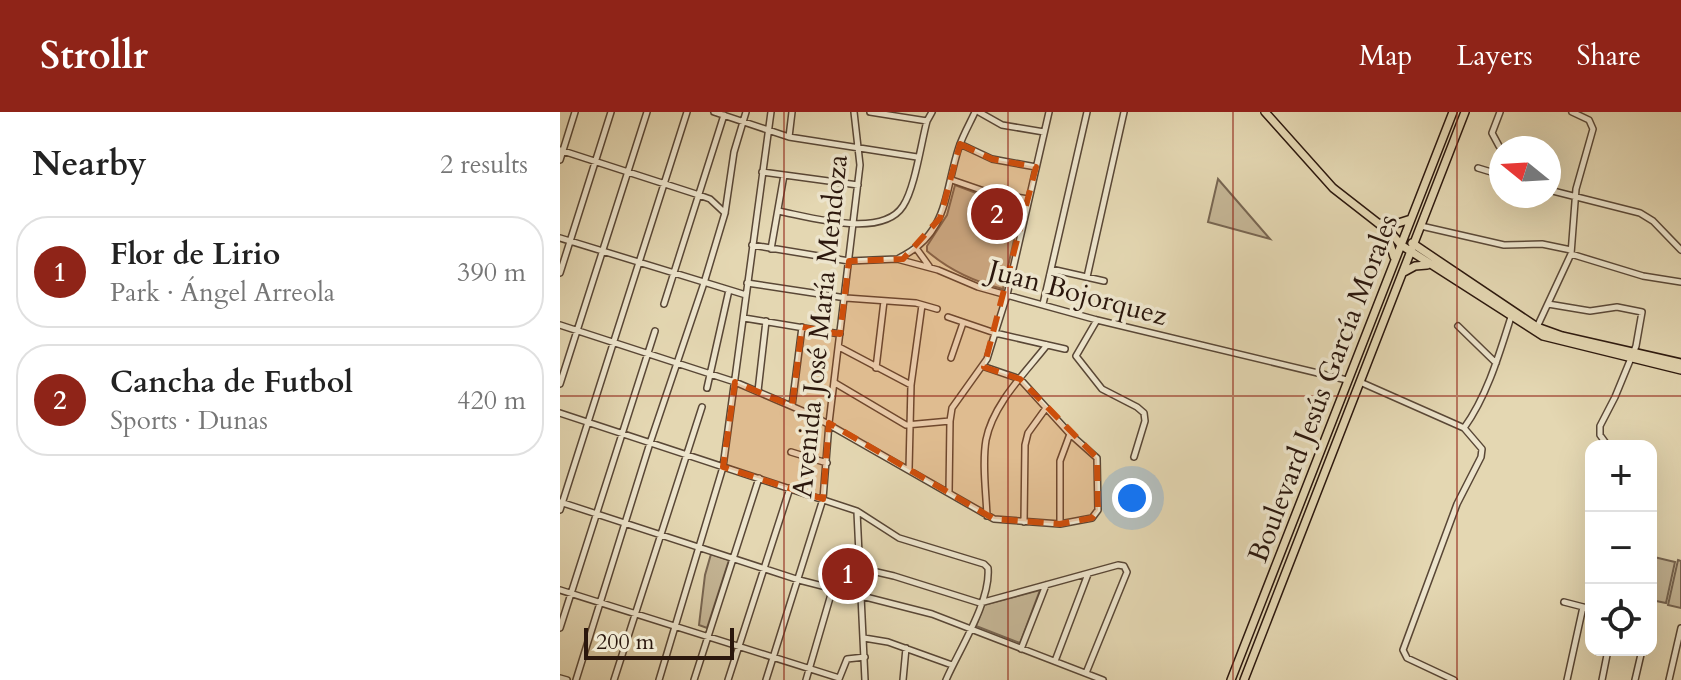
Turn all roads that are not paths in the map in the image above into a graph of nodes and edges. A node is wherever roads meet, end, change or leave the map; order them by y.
1 (575, 112) edge
2 (611, 112) edge
3 (647, 112) edge
4 (687, 112) edge
5 (714, 112) edge
6 (746, 112) edge
7 (771, 112) edge
8 (792, 112) edge
9 (854, 112) edge
10 (870, 112) edge
11 (932, 112) edge
12 (977, 112) edge
13 (1049, 112) edge
14 (1087, 112) edge
15 (1124, 112) edge
16 (1265, 112) edge
17 (1453, 112) edge
18 (1465, 112) edge
19 (1500, 112) edge
20 (1572, 112) edge
21 (724, 115) junction
22 (743, 121) junction
23 (927, 121) junction
24 (769, 132) junction
25 (1044, 132) junction
26 (1494, 136) edge
27 (789, 137) junction
28 (960, 144) junction
29 (859, 149) junction
30 (562, 150) edge
31 (917, 157) junction
32 (560, 160) edge
33 (595, 161) junction
34 (1036, 167) junction
35 (1478, 168) dead end
36 (1489, 171) edge
37 (628, 172) junction
38 (762, 172) junction
39 (784, 175) junction
40 (952, 180) junction
41 (665, 183) junction
42 (858, 185) junction
43 (1561, 194) edge
44 (699, 195) junction
45 (1574, 198) junction
46 (1028, 199) junction
47 (778, 211) junction
48 (725, 213) junction
49 (1411, 219) junction
50 (854, 223) junction
51 (1377, 223) junction
52 (1421, 226) junction
53 (1388, 232) junction
54 (560, 238) edge
55 (570, 241) junction
56 (1402, 241) junction
57 (752, 245) junction
58 (916, 248) junction
59 (1412, 248) junction
60 (771, 249) junction
61 (1681, 250) edge
62 (602, 251) junction
63 (1571, 252) junction
64 (897, 259) junction
65 (1395, 260) junction
66 (849, 261) junction
67 (640, 263) junction
68 (1431, 265) junction
69 (930, 267) junction
70 (1051, 269) junction
71 (1404, 272) junction
72 (560, 273) edge
73 (674, 274) junction
74 (1087, 277) junction
75 (1104, 281) dead end
76 (1681, 282) edge
77 (704, 283) junction
78 (747, 283) junction
79 (1469, 286) junction
80 (729, 290) junction
81 (746, 295) junction
82 (1007, 295) junction
83 (846, 298) junction
84 (884, 301) junction
85 (664, 304) dead end
86 (1043, 304) junction
87 (1548, 304) junction
88 (922, 305) junction
89 (937, 309) dead end
90 (948, 317) dead end
91 (1511, 317) junction
92 (744, 318) junction
93 (1097, 320) junction
94 (766, 321) junction
95 (963, 323) junction
96 (560, 325) edge
97 (1458, 326) dead end
98 (802, 327) junction
99 (1536, 330) junction
100 (577, 331) junction
101 (655, 331) dead end
102 (995, 333) junction
103 (840, 334) junction
104 (614, 343) junction
105 (1047, 345) junction
106 (839, 347) junction
107 (1065, 349) dead end
108 (648, 354) junction
109 (1632, 355) junction
110 (951, 358) dead end
111 (677, 363) junction
112 (1496, 363) junction
113 (1681, 363) edge
114 (982, 366) junction
115 (876, 368) junction
116 (1681, 370) edge
117 (711, 374) junction
118 (1020, 379) junction
119 (1347, 380) junction
120 (735, 382) junction
121 (1360, 382) junction
122 (835, 383) junction
123 (560, 384) edge
124 (911, 385) junction
125 (707, 388) dead end
126 (758, 391) junction
127 (792, 406) junction
128 (702, 407) dead end
129 (1046, 408) junction
130 (560, 413) edge
131 (950, 421) junction
132 (589, 422) junction
133 (829, 423) junction
134 (909, 426) junction
135 (1464, 428) junction
136 (623, 433) junction
137 (1070, 434) junction
138 (1604, 440) edge
139 (650, 443) junction
140 (791, 452) dead end
141 (686, 454) junction
142 (1134, 457) dead end
143 (827, 463) junction
144 (723, 467) junction
145 (909, 470) junction
146 (759, 478) junction
147 (790, 488) junction
148 (949, 493) junction
149 (823, 499) junction
150 (561, 502) edge
151 (560, 510) edge
152 (857, 511) junction
153 (598, 514) junction
154 (987, 517) junction
155 (1024, 522) junction
156 (625, 523) junction
157 (1060, 524) junction
158 (661, 534) junction
159 (700, 548) junction
160 (859, 557) junction
161 (733, 558) junction
162 (859, 568) junction
163 (764, 569) junction
164 (1088, 574) junction
165 (799, 580) junction
166 (1046, 585) junction
167 (832, 588) junction
168 (560, 590) edge
169 (571, 593) junction
170 (860, 596) junction
171 (1564, 602) dead end
172 (600, 603) junction
173 (980, 603) junction
174 (1583, 607) joint
175 (637, 614) junction
176 (675, 627) junction
177 (560, 628) edge
178 (971, 628) junction
179 (1681, 629) edge
180 (708, 638) junction
181 (864, 638) junction
182 (738, 648) junction
183 (906, 648) junction
184 (1021, 649) junction
185 (1607, 656) edge
186 (1641, 656) edge
187 (865, 657) junction
188 (774, 658) junction
189 (1055, 661) junction
190 (952, 665) junction
191 (809, 669) junction
192 (1086, 673) junction
193 (560, 678) edge
194 (839, 679) edge
195 (567, 680) edge
196 (576, 680) edge
197 (614, 680) edge
198 (659, 680) edge
199 (694, 680) edge
200 (728, 680) edge
201 (766, 680) edge
202 (806, 680) edge
203 (865, 680) edge
204 (903, 680) edge
205 (946, 680) edge
206 (1103, 680) edge
207 (1231, 680) edge
208 (1244, 680) edge
209 (1454, 680) edge
210 (1567, 680) edge
211 (1602, 680) edge
212 (1635, 680) edge
213 (1669, 680) edge

1 - 30 street
2 - 33 street
3 - 37 street
4 - 41 street
5 - 21 street
6 - 22 street
7 - 24 street
8 - 27 street
9 - 29 street, Avenida José María Mendoza
10 - 23 street
11 - 23 street
12 - 25 street
12 - 28 street
13 - 25 street
14 - 70 street
15 - 74 street
16 - 51 main road
17 - 49 main road, Boulevard Jesús García Morales
18 - 52 main road, Boulevard Jesús García Morales
19 - 26 street
20 - 45 street
21 - 22 street
21 - 44 street
22 - 24 street
22 - 48 street
23 - 31 street
24 - 27 street
24 - 38 street
25 - 34 street
27 - 29 street
28 - 34 street
28 - 40 street
29 - 31 street
29 - 42 street, Avenida José María Mendoza
30 - 32 street
30 - 33 street
31 - 50 street
33 - 37 street
33 - 55 street
34 - 46 street
35 - 36 street
37 - 41 street
37 - 62 street
38 - 39 street
38 - 57 street
39 - 42 street
39 - 47 street
40 - 46 street
40 - 58 street
41 - 44 street
41 - 67 street
42 - 50 street, Avenida José María Mendoza
43 - 45 street
44 - 48 street
44 - 73 street
45 - 61 street
45 - 63 street
46 - 82 street
47 - 50 street
47 - 60 street
48 - 77 street
49 - 51 main road
49 - 56 main road, Boulevard Jesús García Morales
50 - 66 street, Avenida José María Mendoza
51 - 53 main road
52 - 59 main road, Boulevard Jesús García Morales
52 - 63 street
53 - 56 main road
53 - 65 main road
54 - 55 street
55 - 62 street
55 - 72 street
56 - 59 main road
56 - 65 main road, Boulevard Jesús García Morales
57 - 60 street, Juan Bojorquez
57 - 78 street
58 - 64 street
58 - 69 street
59 - 68 main road
59 - 71 main road, Boulevard Jesús García Morales
59 - 79 main road
60 - 66 street, Juan Bojorquez
62 - 67 street
62 - 100 street
63 - 76 street
63 - 87 street
64 - 66 street, Juan Bojorquez
64 - 69 street, Juan Bojorquez
65 - 119 main road, Boulevard Jesús García Morales
66 - 83 street, Avenida José María Mendoza
67 - 73 street
67 - 104 street
68 - 71 main road
68 - 79 main road
69 - 82 street, Juan Bojorquez
70 - 74 street
70 - 86 street
71 - 121 main road, Boulevard Jesús García Morales
73 - 77 street
73 - 85 street
74 - 75 street
77 - 80 street
77 - 111 street
78 - 81 street
78 - 83 street
79 - 91 main road
79 - 99 main road
80 - 81 street
80 - 117 street
81 - 92 street
82 - 86 street, Juan Bojorquez
82 - 102 street
83 - 84 street
83 - 103 street, Avenida José María Mendoza
84 - 88 street
84 - 115 street
86 - 93 street, Juan Bojorquez
87 - 99 street
87 - 109 street
88 - 89 street
88 - 124 street
90 - 95 street
91 - 99 main road
91 - 112 street
92 - 94 street
92 - 120 street
93 - 119 street, Juan Bojorquez
93 - 142 street
94 - 98 street
94 - 126 street
95 - 102 street
95 - 110 street
96 - 100 street
97 - 112 street
98 - 103 street
98 - 127 street
99 - 109 main road
100 - 104 street
100 - 123 street
101 - 108 street
102 - 105 street
102 - 114 street
103 - 106 street, Avenida José María Mendoza
104 - 108 street
104 - 132 street
105 - 107 street
105 - 118 street
106 - 115 street
106 - 122 street, Avenida José María Mendoza
108 - 111 street
108 - 136 street
109 - 113 main road
109 - 116 main road
109 - 138 street
111 - 117 street
111 - 139 street
112 - 135 street
114 - 118 street
114 - 131 street
115 - 124 street
117 - 120 street
117 - 125 street
118 - 129 street
118 - 154 street
119 - 207 main road, Boulevard Jesús García Morales
120 - 126 street
120 - 144 street
121 - 135 street
121 - 208 main road, Boulevard Jesús García Morales
122 - 133 street, Avenida José María Mendoza
122 - 134 street
124 - 134 street
126 - 127 street
127 - 133 street
128 - 141 street
129 - 137 street
129 - 155 street
130 - 132 street
131 - 134 street
131 - 148 street
132 - 136 street
132 - 150 street
133 - 143 street, Avenida José María Mendoza
133 - 145 street
134 - 145 street
135 - 209 street
136 - 139 street
136 - 153 street
137 - 157 street
137 - 157 street
139 - 141 street
139 - 156 street
140 - 143 street
141 - 144 street
141 - 158 street
143 - 149 street, Avenida José María Mendoza
144 - 146 street
144 - 159 street
145 - 148 street
146 - 147 street
146 - 161 street
147 - 149 street
147 - 163 street
148 - 154 street
149 - 152 street
149 - 165 street, Avenida José María Mendoza
150 - 151 street
150 - 153 street
152 - 160 street
152 - 173 street
153 - 156 street
153 - 169 street
154 - 155 street
155 - 157 street
156 - 158 street
156 - 172 street
158 - 159 street
158 - 175 street
159 - 161 street
159 - 176 street
160 - 162 street
160 - 167 street
161 - 163 street
161 - 180 street
162 - 170 street
162 - 173 street
163 - 165 street
163 - 182 street
164 - 166 street
164 - 189 street
164 - 192 street
165 - 167 street
165 - 188 street, Avenida José María Mendoza
166 - 173 street
166 - 184 street
167 - 170 street
167 - 191 street
168 - 169 street
169 - 172 street
169 - 177 street
170 - 178 street
170 - 181 street
171 - 174 street
172 - 175 street
172 - 196 street
173 - 178 street
174 - 210 street
175 - 176 street
175 - 197 street
176 - 180 street
176 - 198 street
178 - 184 street
178 - 190 street
179 - 213 street
180 - 182 street
180 - 199 street
181 - 183 street
181 - 187 street
182 - 188 street
182 - 200 street
183 - 190 street
183 - 204 street
184 - 189 street
185 - 211 street
186 - 212 street
187 - 194 street
187 - 203 street
188 - 191 street
188 - 201 street, Avenida José María Mendoza
189 - 192 street
190 - 205 street
191 - 194 street
191 - 202 street
192 - 206 street
193 - 195 street

